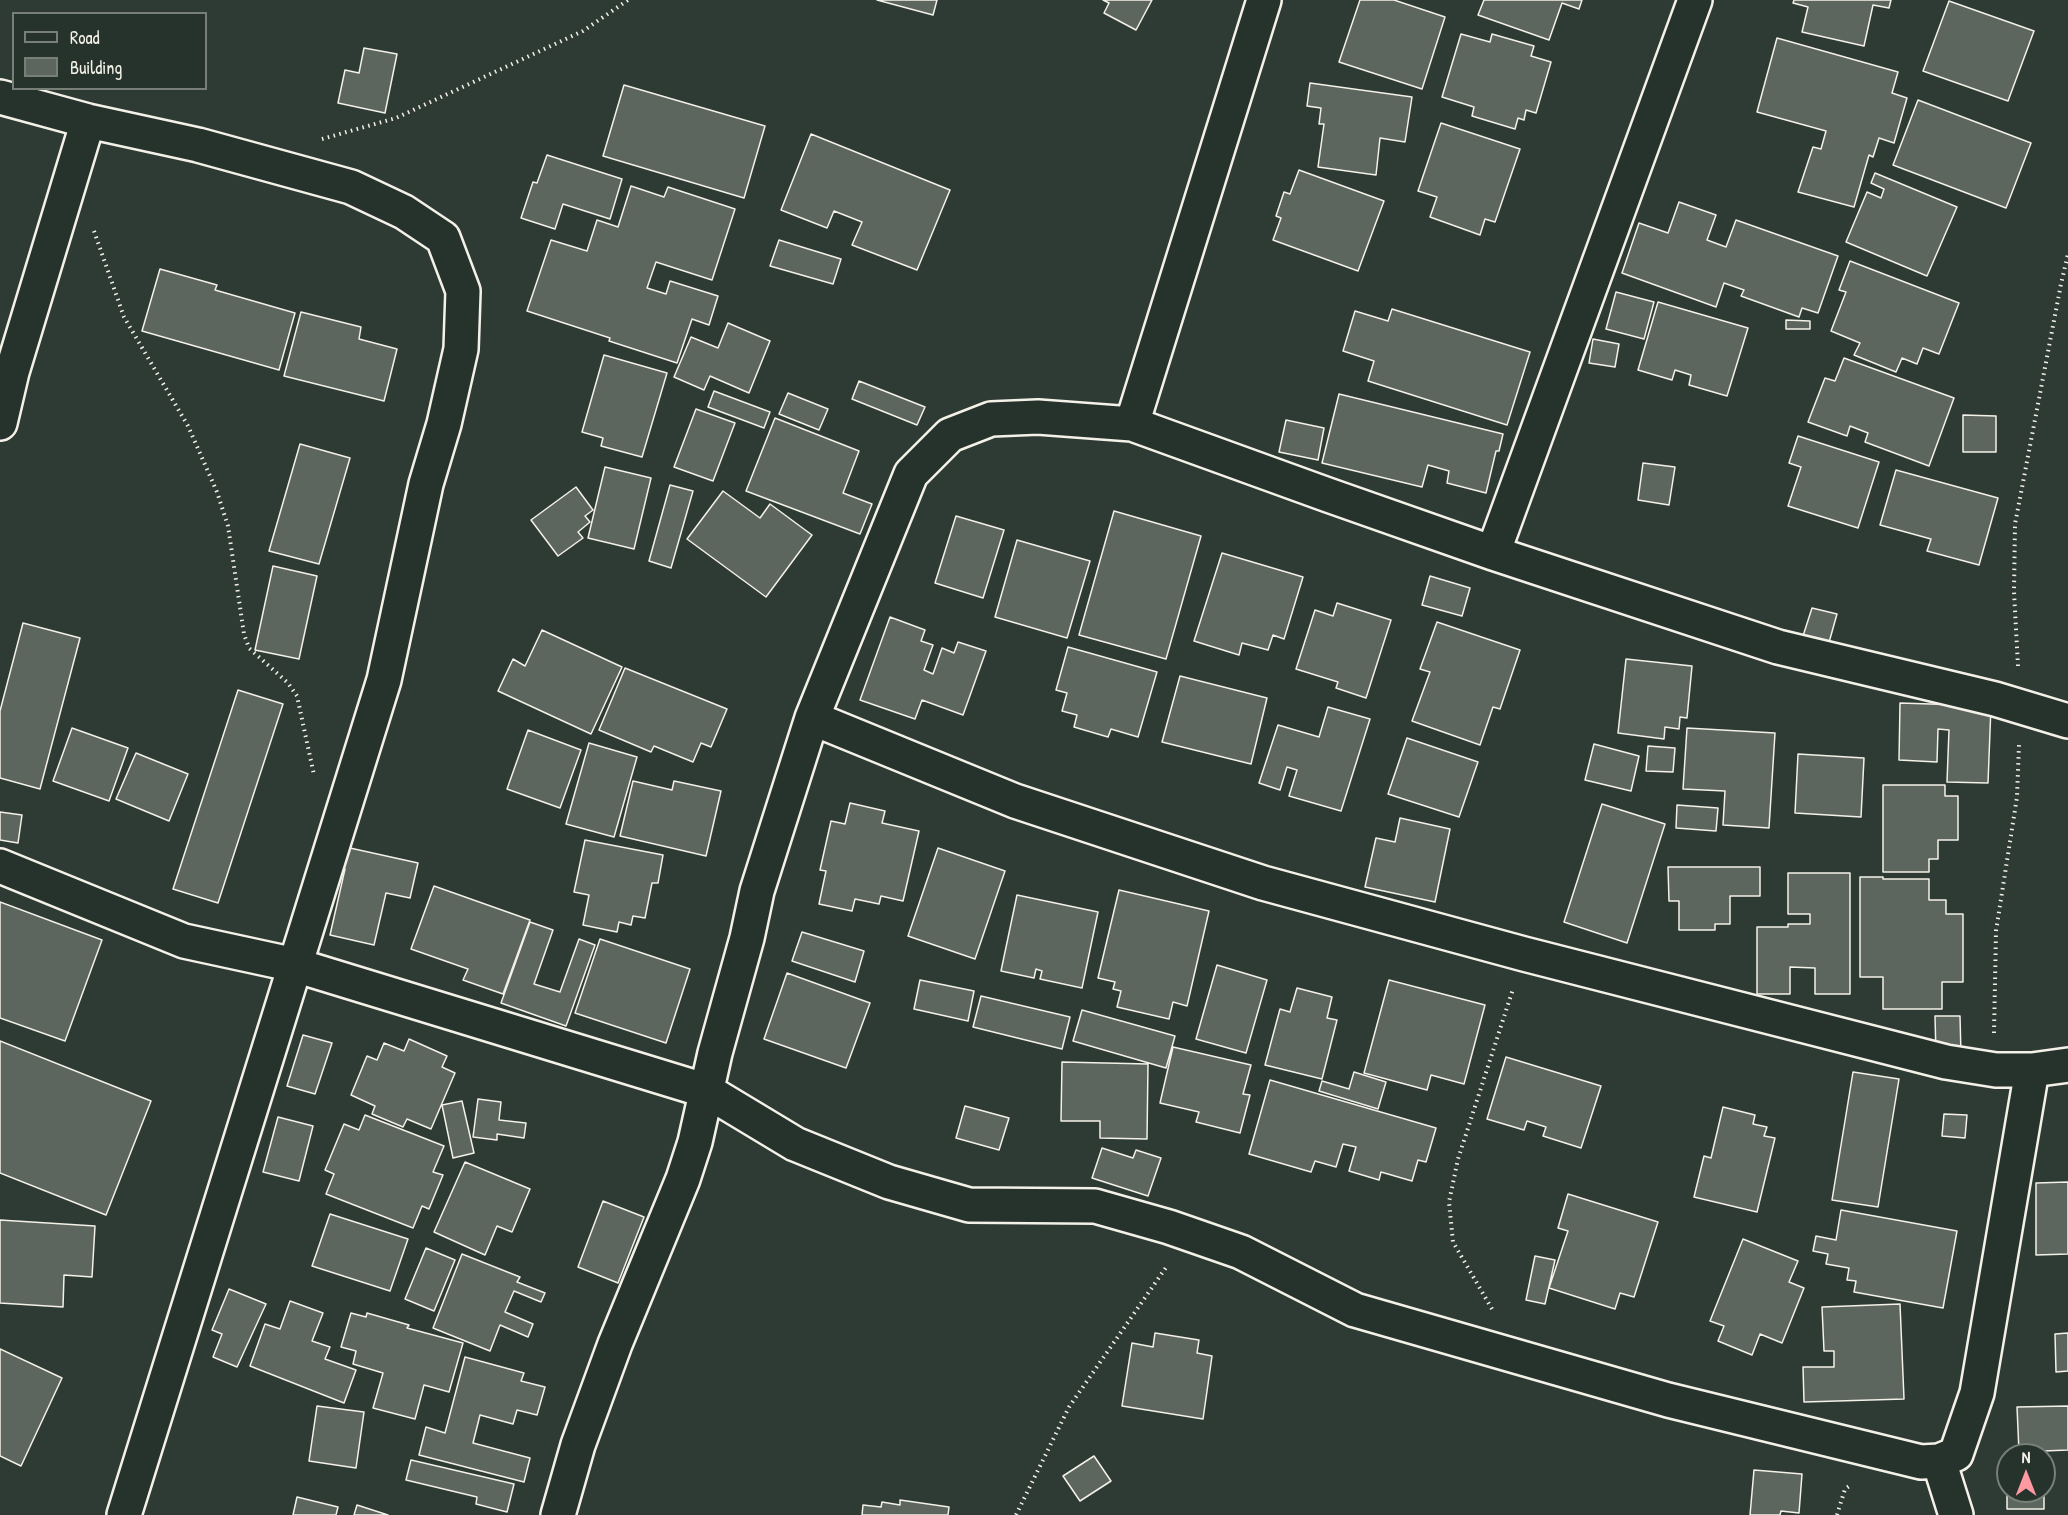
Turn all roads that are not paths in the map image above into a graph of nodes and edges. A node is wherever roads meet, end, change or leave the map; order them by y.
1 (1264, 0) edge
2 (1695, 0) edge
3 (0, 97) edge
4 (88, 121) junction
5 (0, 423) edge
6 (1132, 423) junction
7 (1493, 553) junction
8 (812, 718) junction
9 (2068, 721) edge
10 (0, 866) edge
11 (295, 965) junction
12 (2068, 1065) edge
13 (2032, 1070) junction
14 (707, 1091) junction
15 (1939, 1461) junction
16 (124, 1515) edge
17 (558, 1515) edge
18 (1956, 1515) edge

1 - 6 street
2 - 7 street
3 - 4 street
4 - 5 street
4 - 11 street
6 - 7 street
6 - 8 street
7 - 9 street
8 - 13 street
8 - 14 street
10 - 11 street
11 - 14 street
11 - 16 street
12 - 13 street
13 - 15 street
14 - 15 street
14 - 17 street
15 - 18 street

